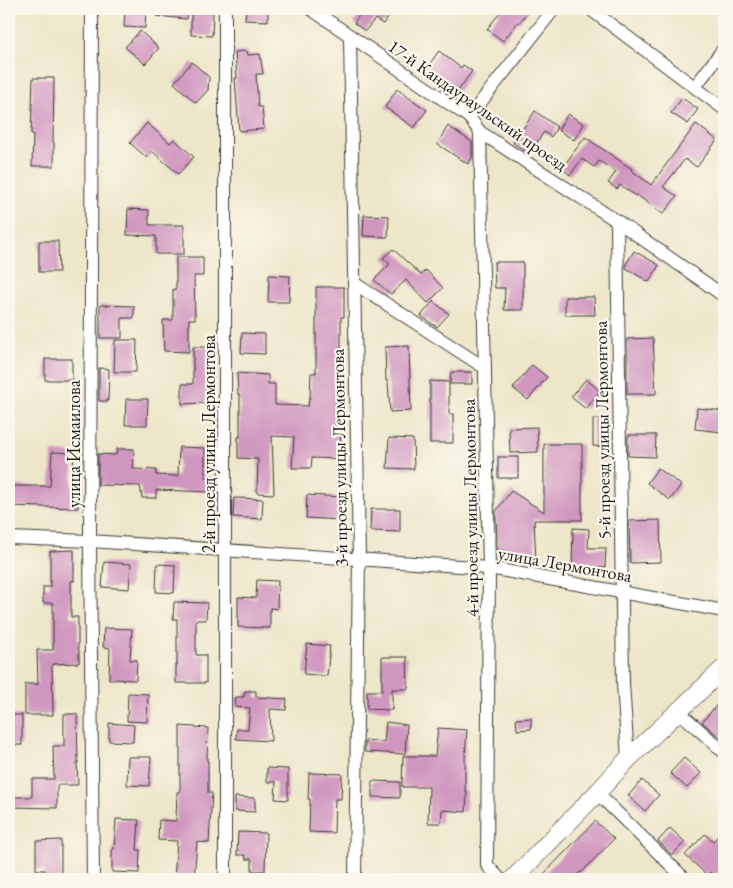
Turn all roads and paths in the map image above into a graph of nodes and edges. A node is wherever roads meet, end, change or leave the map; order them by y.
1 (92, 9) edge
2 (226, 9) edge
3 (310, 9) edge
4 (554, 9) edge
5 (597, 11) edge
6 (350, 37) junction
7 (724, 48) edge
8 (695, 87) junction
9 (724, 109) edge
10 (469, 117) junction
11 (480, 132) junction
12 (617, 221) junction
13 (354, 283) junction
14 (724, 296) edge
15 (485, 368) junction
16 (9, 538) edge
17 (90, 541) junction
18 (225, 551) junction
19 (359, 559) junction
20 (489, 568) junction
21 (622, 593) junction
22 (724, 611) edge
23 (724, 668) edge
24 (678, 711) junction
25 (724, 752) edge
26 (628, 759) junction
27 (597, 793) junction
28 (93, 879) edge
29 (225, 879) edge
30 (355, 879) edge
31 (500, 879) edge
32 (513, 879) edge
33 (685, 879) edge

1 - 17 street, улица Исмаилова
2 - 18 street, 2-й проезд улицы Лермонтова
3 - 6 street, 17-й Кандаураульский проезд
4 - 10 street
5 - 8 street
6 - 10 street, 17-й Кандаураульский проезд
6 - 13 street, 3-й проезд улицы Лермонтова
7 - 8 street
8 - 9 street
10 - 11 street, 17-й Кандаураульский проезд
11 - 12 street, 17-й Кандаураульский проезд
11 - 15 street, 4-й проезд улицы Лермонтова
12 - 14 street, 17-й Кандаураульский проезд
12 - 21 street, 5-й проезд улицы Лермонтова
13 - 15 street
13 - 19 street, 3-й проезд улицы Лермонтова
15 - 20 street, 4-й проезд улицы Лермонтова
16 - 17 street, улица Лермонтова
17 - 18 street, улица Лермонтова
17 - 28 street, улица Исмаилова
18 - 19 street, улица Лермонтова
18 - 29 street, 2-й проезд улицы Лермонтова
19 - 20 street, улица Лермонтова
19 - 30 street, 3-й проезд улицы Лермонтова
20 - 21 street, улица Лермонтова
20 - 31 street, 4-й проезд улицы Лермонтова
21 - 22 street, улица Лермонтова
21 - 26 street, 5-й проезд улицы Лермонтова
23 - 24 street
24 - 25 street
24 - 26 street
26 - 27 street
27 - 32 street
27 - 33 street

